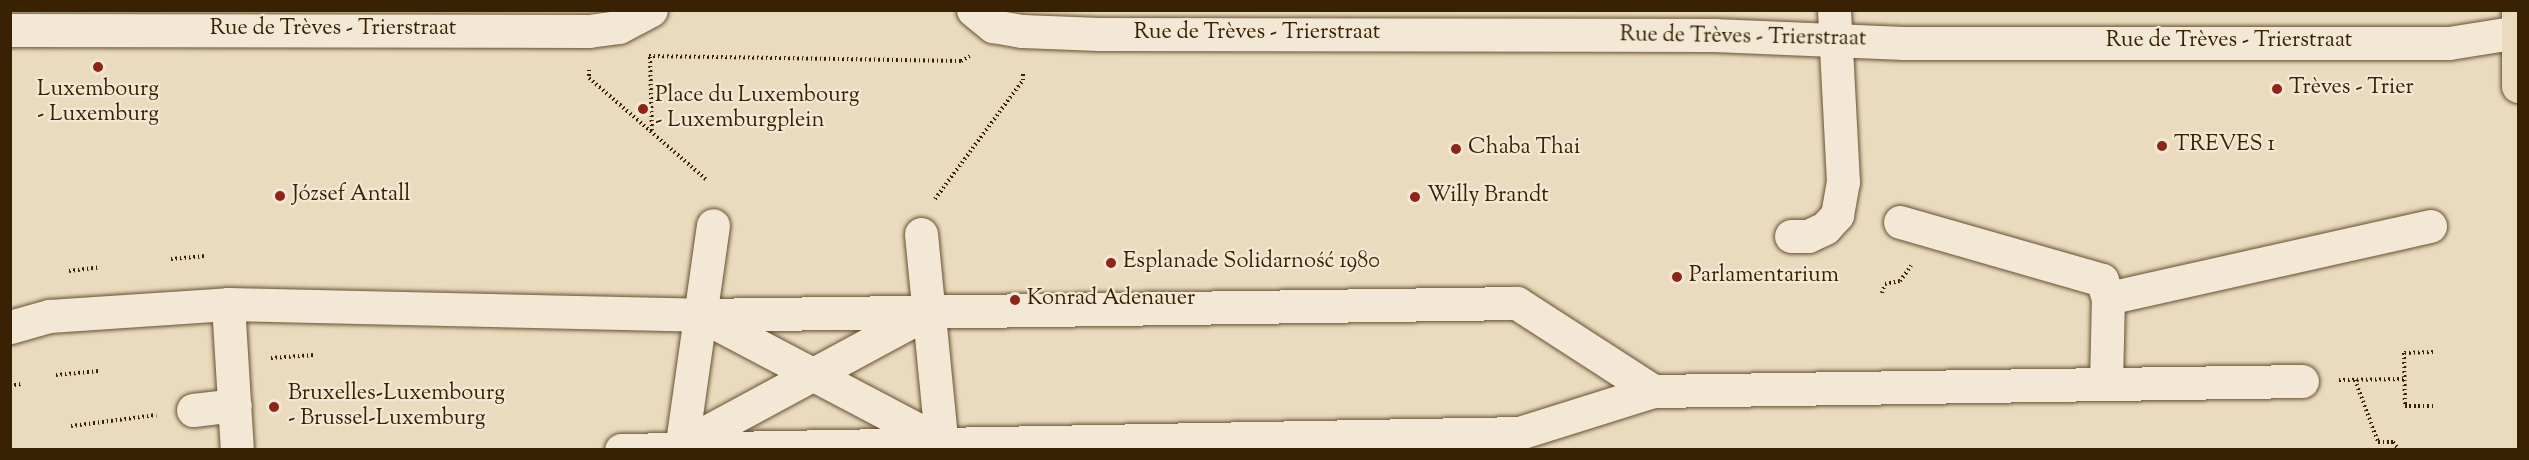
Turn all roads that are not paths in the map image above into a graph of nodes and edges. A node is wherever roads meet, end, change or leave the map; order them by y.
1 (651, 10) edge
2 (973, 10) edge
3 (2518, 10) edge
4 (1835, 25) edge
5 (10, 30) edge
6 (2518, 32) edge
7 (2518, 86) edge
8 (1900, 222) dead end
9 (713, 225) dead end
10 (2430, 226) dead end
11 (921, 234) dead end
12 (1791, 236) dead end
13 (2108, 298) junction
14 (228, 304) junction
15 (928, 312) junction
16 (700, 315) junction
17 (10, 327) edge
18 (813, 375) junction
19 (2302, 381) dead end
20 (2106, 384) junction
21 (1653, 391) junction
22 (235, 405) junction
23 (193, 410) dead end
24 (942, 446) edge
25 (682, 447) edge
26 (237, 450) edge
27 (621, 450) edge

1 - 5 street, Rue de Trèves - Trierstraat
2 - 4 street, Rue de Trèves - Trierstraat
3 - 6 main road
4 - 6 street, Rue de Trèves - Trierstraat
4 - 12 street
6 - 7 main road
8 - 13 street
9 - 16 street
10 - 13 street
11 - 15 street
13 - 20 street
14 - 16 street
14 - 17 street
14 - 22 street
15 - 16 street
15 - 18 street
15 - 21 street
15 - 24 street
16 - 18 street
16 - 25 street
18 - 24 street
18 - 25 street
19 - 20 street
20 - 21 street
21 - 24 street
22 - 23 street
22 - 26 street
24 - 25 street
25 - 27 street

